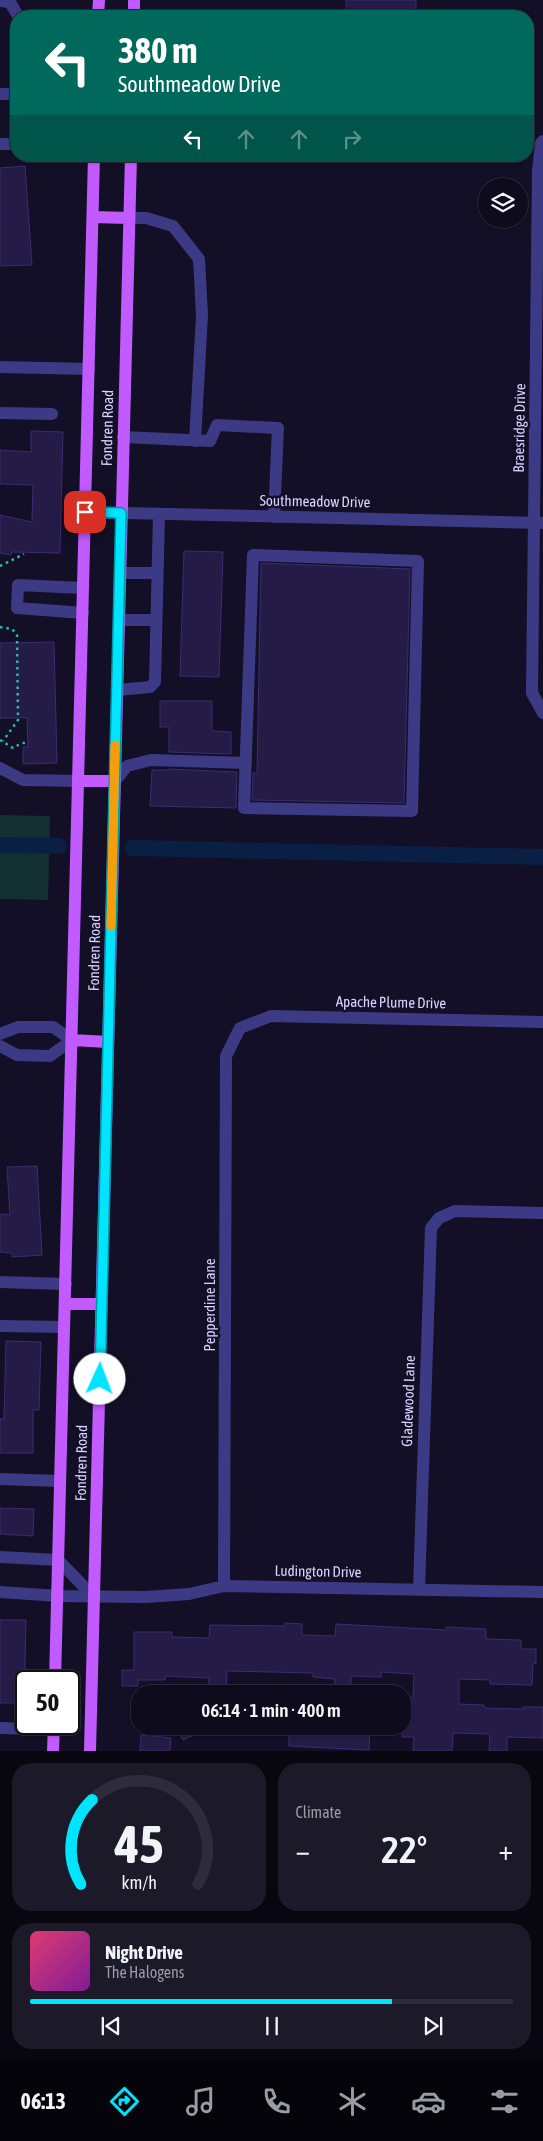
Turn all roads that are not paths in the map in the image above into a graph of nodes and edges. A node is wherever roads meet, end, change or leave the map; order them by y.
1 (0, 1) edge
2 (15, 10) edge
3 (543, 141) edge
4 (94, 162) edge
5 (130, 162) edge
6 (93, 217) junction
7 (129, 218) junction
8 (540, 323) edge
9 (0, 367) edge
10 (89, 369) junction
11 (0, 414) edge
12 (52, 414) dead end
13 (123, 437) junction
14 (195, 441) junction
15 (85, 512) junction
16 (121, 513) junction
17 (159, 514) junction
18 (274, 517) junction
19 (538, 523) edge
20 (157, 573) junction
21 (120, 574) junction
22 (83, 588) junction
23 (83, 613) junction
24 (119, 620) junction
25 (156, 620) junction
26 (117, 690) junction
27 (543, 713) edge
28 (246, 763) junction
29 (0, 768) edge
30 (78, 781) junction
31 (115, 781) junction
32 (543, 1022) edge
33 (240, 1028) joint
34 (0, 1034) edge
35 (72, 1040) junction
36 (108, 1042) junction
37 (0, 1046) edge
38 (543, 1212) edge
39 (0, 1282) edge
40 (66, 1284) junction
41 (65, 1304) junction
42 (101, 1304) junction
43 (0, 1326) edge
44 (64, 1327) junction
45 (0, 1478) edge
46 (60, 1481) junction
47 (0, 1557) edge
48 (58, 1560) junction
49 (224, 1586) junction
50 (420, 1589) junction
51 (0, 1592) edge
52 (543, 1592) edge
53 (58, 1596) junction
54 (94, 1597) junction
55 (55, 1670) edge
56 (0, 1728) edge
57 (15, 1728) edge
58 (54, 1735) edge
59 (53, 1751) edge
60 (90, 1751) edge

1 - 2 street
3 - 8 street, Braesridge Drive
4 - 6 main road, Fondren Road
5 - 7 main road, Fondren Road
6 - 7 main road
6 - 10 main road, Fondren Road
7 - 13 main road, Fondren Road
7 - 14 street
8 - 19 street, Braesridge Drive
9 - 10 street
10 - 15 main road, Fondren Road
11 - 12 street
13 - 14 street
13 - 16 main road, Fondren Road
14 - 18 street
15 - 16 street, Southmeadow Drive
15 - 22 main road, Fondren Road
16 - 17 street, Southmeadow Drive
16 - 21 main road, Fondren Road
17 - 18 street, Southmeadow Drive
17 - 20 street
18 - 19 street, Southmeadow Drive
19 - 27 street, Braesridge Drive
20 - 21 street
20 - 25 street
21 - 24 main road, Fondren Road
22 - 23 main road, Fondren Road
22 - 23 street
23 - 30 main road, Fondren Road
24 - 25 street
24 - 26 main road, Fondren Road
25 - 26 street
26 - 31 main road, Fondren Road
28 - 28 street
28 - 31 street
29 - 30 street
30 - 31 main road
30 - 35 main road, Fondren Road
31 - 36 main road, Fondren Road
32 - 33 street, Apache Plume Drive
33 - 49 street, Pepperdine Lane
34 - 35 street
35 - 36 main road
35 - 37 street
35 - 40 main road, Fondren Road
36 - 42 main road, Fondren Road
38 - 50 street, Gladewood Lane
39 - 40 street
40 - 41 main road, Fondren Road
41 - 42 main road
41 - 44 main road, Fondren Road
42 - 54 main road, Fondren Road
43 - 44 street
44 - 46 main road, Fondren Road
45 - 46 street
46 - 48 main road, Fondren Road
47 - 48 street
48 - 53 main road, Fondren Road
48 - 54 street
49 - 50 street, Ludington Drive
49 - 54 street, Ludington Drive
50 - 52 street, Ludington Drive
51 - 53 street, Ludington Drive
53 - 54 street, Ludington Drive
53 - 55 main road, Fondren Road
54 - 60 main road, Fondren Road
56 - 57 street
58 - 59 main road

